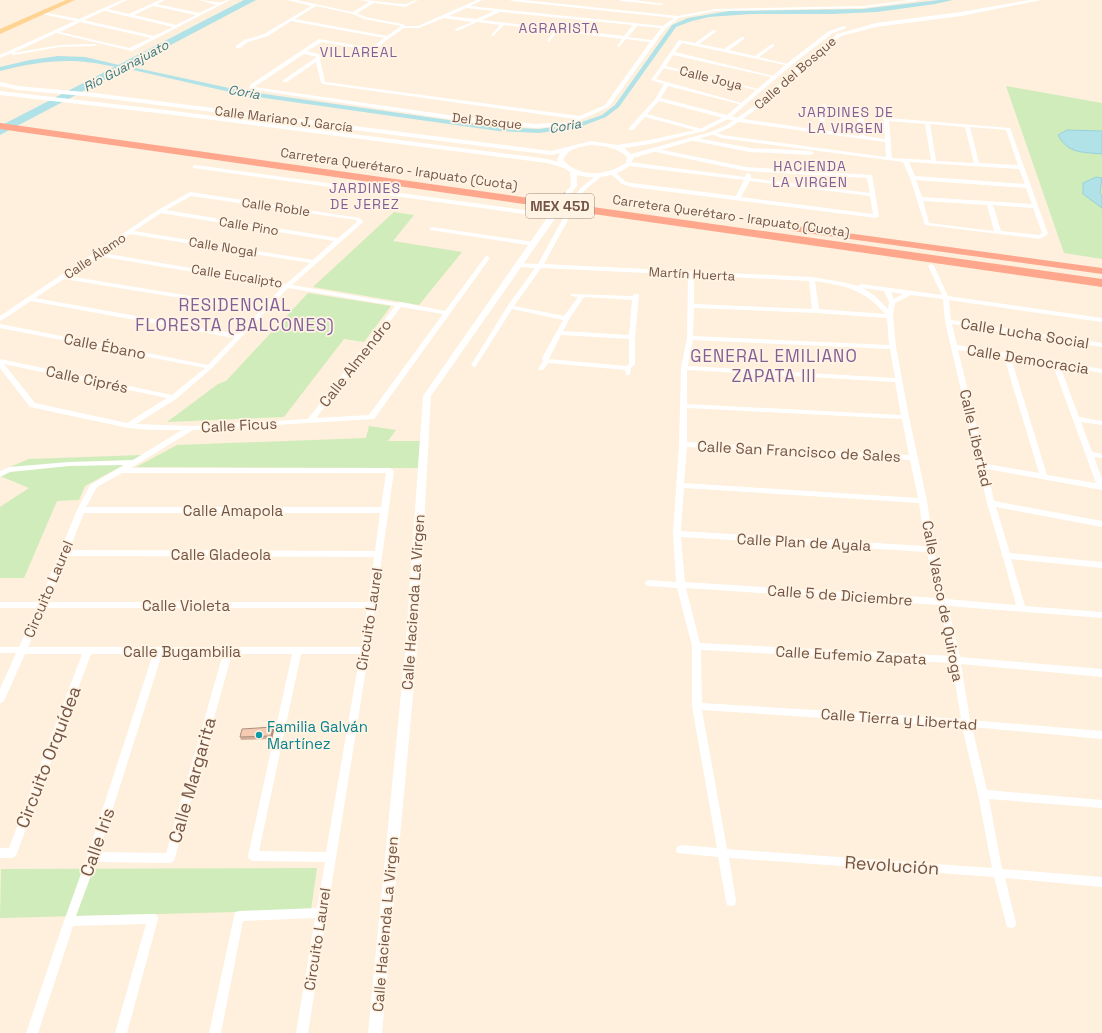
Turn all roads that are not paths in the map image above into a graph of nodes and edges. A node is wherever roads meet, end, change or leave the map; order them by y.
1 (66, 0) edge
2 (72, 0) edge
3 (125, 0) edge
4 (163, 0) edge
5 (201, 0) edge
6 (228, 0) edge
7 (290, 0) edge
8 (362, 0) edge
9 (416, 0) edge
10 (480, 0) edge
11 (512, 0) edge
12 (621, 0) edge
13 (845, 0) edge
14 (920, 0) edge
15 (1022, 0) edge
16 (1038, 0) edge
17 (645, 1) edge
18 (372, 2) junction
19 (886, 2) edge
20 (219, 4) junction
21 (153, 5) junction
22 (315, 5) junction
23 (465, 7) junction
24 (842, 8) junction
25 (105, 10) junction
26 (499, 10) junction
27 (44, 13) junction
28 (354, 13) junction
29 (198, 14) junction
30 (656, 15) junction
31 (131, 16) junction
32 (444, 17) junction
33 (678, 17) junction
34 (364, 18) junction
35 (291, 20) junction
36 (81, 21) junction
37 (476, 21) junction
38 (503, 24) junction
39 (634, 25) junction
40 (176, 26) junction
41 (403, 26) junction
42 (664, 27) junction
43 (0, 29) edge
44 (457, 30) dead end
45 (557, 30) junction
46 (715, 31) dead end
47 (0, 32) edge
48 (56, 32) junction
49 (363, 33) junction
50 (493, 35) dead end
51 (154, 37) junction
52 (387, 37) junction
53 (625, 38) junction
54 (742, 38) dead end
55 (549, 41) dead end
56 (653, 41) junction
57 (697, 43) junction
58 (772, 45) dead end
59 (116, 46) junction
60 (619, 46) dead end
61 (238, 47) dead end
62 (373, 50) junction
63 (726, 50) junction
64 (303, 52) junction
65 (672, 53) junction
66 (7, 55) junction
67 (0, 57) edge
68 (363, 57) dead end
69 (756, 57) junction
70 (318, 60) junction
71 (790, 65) junction
72 (662, 66) junction
73 (775, 77) junction
74 (285, 81) dead end
75 (0, 84) edge
76 (667, 84) junction
77 (760, 90) junction
78 (0, 92) edge
79 (658, 99) junction
80 (743, 104) junction
81 (824, 106) dead end
82 (860, 110) dead end
83 (467, 111) junction
84 (886, 112) dead end
85 (645, 115) junction
86 (728, 117) junction
87 (583, 118) junction
88 (887, 119) junction
89 (738, 120) junction
90 (927, 122) junction
91 (1, 123) edge
92 (17, 124) junction
93 (967, 125) junction
94 (631, 129) dead end
95 (702, 130) junction
96 (820, 132) junction
97 (713, 134) junction
98 (862, 137) junction
99 (691, 139) junction
100 (887, 141) junction
101 (617, 147) junction
102 (568, 149) junction
103 (653, 150) junction
104 (866, 156) junction
105 (889, 159) junction
106 (630, 160) junction
107 (905, 160) junction
108 (934, 162) junction
109 (977, 164) junction
110 (564, 166) junction
111 (195, 167) dead end
112 (1021, 167) junction
113 (746, 169) junction
114 (573, 171) junction
115 (613, 173) junction
116 (600, 175) junction
117 (748, 178) junction
118 (913, 178) junction
119 (1028, 186) junction
120 (190, 194) joint
121 (568, 194) tunnel mouth
122 (578, 195) tunnel mouth
123 (873, 195) junction
124 (737, 199) junction
125 (920, 199) junction
126 (990, 204) junction
127 (1035, 206) junction
128 (160, 211) junction
129 (570, 211) tunnel mouth
130 (555, 213) joint
131 (432, 229) dead end
132 (130, 232) junction
133 (998, 233) junction
134 (338, 240) junction
135 (534, 244) junction
136 (97, 254) junction
137 (487, 258) dead end
138 (315, 262) junction
139 (519, 266) junction
140 (931, 266) dead end
141 (539, 267) junction
142 (1102, 271) edge
143 (691, 274) junction
144 (64, 277) junction
145 (812, 280) junction
146 (1102, 283) edge
147 (848, 284) junction
148 (288, 285) junction
149 (887, 291) junction
150 (910, 293) junction
151 (573, 295) dead end
152 (582, 296) junction
153 (946, 298) junction
154 (30, 299) junction
155 (892, 302) junction
156 (400, 304) junction
157 (511, 305) junction
158 (692, 306) junction
159 (264, 310) junction
160 (816, 311) junction
161 (447, 313) junction
162 (890, 316) junction
163 (567, 317) junction
164 (0, 319) edge
165 (1102, 320) edge
166 (948, 321) junction
167 (0, 326) edge
168 (559, 333) junction
169 (237, 336) junction
170 (632, 337) junction
171 (690, 338) junction
172 (1102, 345) edge
173 (893, 347) junction
174 (954, 347) junction
175 (1007, 356) junction
176 (0, 362) edge
177 (546, 362) junction
178 (1056, 364) junction
179 (474, 365) dead end
180 (210, 367) junction
181 (684, 368) junction
182 (541, 369) dead end
183 (1102, 372) edge
184 (899, 380) junction
185 (173, 397) junction
186 (683, 406) junction
187 (905, 417) junction
188 (1077, 419) junction
189 (310, 421) junction
190 (1102, 423) edge
191 (128, 426) junction
192 (191, 428) junction
193 (683, 444) junction
194 (1090, 454) junction
195 (1102, 456) edge
196 (914, 458) junction
197 (134, 462) junction
198 (982, 466) junction
199 (121, 470) junction
200 (0, 474) edge
201 (1044, 477) junction
202 (681, 485) junction
203 (1101, 487) edge
204 (923, 501) junction
205 (992, 503) junction
206 (81, 510) junction
207 (385, 510) junction
208 (1102, 524) edge
209 (677, 534) junction
210 (930, 549) junction
211 (64, 553) junction
212 (378, 554) junction
213 (1006, 555) junction
214 (1102, 566) edge
215 (649, 583) dead end
216 (681, 586) junction
217 (943, 602) junction
218 (0, 605) edge
219 (372, 605) junction
220 (42, 606) junction
221 (1022, 609) junction
222 (1102, 615) edge
223 (696, 646) junction
224 (0, 650) edge
225 (22, 650) junction
226 (88, 650) junction
227 (159, 650) junction
228 (364, 650) junction
229 (228, 651) junction
230 (297, 651) junction
231 (956, 660) junction
232 (1102, 673) edge
233 (0, 700) edge
234 (697, 706) junction
235 (966, 723) junction
236 (1102, 735) edge
237 (984, 794) junction
238 (1102, 804) edge
239 (681, 850) dead end
240 (0, 853) edge
241 (723, 854) junction
242 (92, 857) junction
243 (331, 857) junction
244 (998, 873) junction
245 (1102, 882) edge
246 (731, 901) dead end
247 (322, 913) junction
248 (69, 920) junction
249 (1011, 923) dead end
250 (32, 1033) edge
251 (121, 1033) edge
252 (215, 1033) edge
253 (302, 1033) edge
254 (375, 1033) edge

1 - 43 main road
2 - 27 main road
3 - 25 street
4 - 21 street
5 - 20 street
6 - 20 street
7 - 22 street
8 - 18 street
9 - 18 street
10 - 23 street
11 - 30 street
12 - 17 street
13 - 24 street
14 - 19 street
15 - 71 street, Calle del Bosque
16 - 89 street, Calle del Bosque
17 - 30 street
18 - 28 street
19 - 24 street
20 - 29 street
21 - 29 street
21 - 31 street
22 - 28 street
22 - 35 street
23 - 26 street
23 - 32 street
24 - 33 street
25 - 31 street
25 - 36 street
26 - 37 street
26 - 39 street
27 - 36 street
27 - 47 main road
28 - 34 street
29 - 40 street
30 - 33 street
31 - 40 street
32 - 37 street
32 - 41 street
33 - 42 street, Del Bosque
34 - 41 street
34 - 49 street
35 - 49 street
35 - 61 street
36 - 48 street
36 - 51 street
37 - 38 street
37 - 44 street
38 - 45 street
38 - 50 street
39 - 42 street
39 - 53 street
40 - 51 street
41 - 52 street
42 - 56 street, Del Bosque
45 - 53 street
45 - 55 street
46 - 57 street
48 - 59 street
48 - 66 street
49 - 52 street
51 - 59 street
52 - 62 street
53 - 56 street
53 - 60 street
54 - 63 street
56 - 87 street, Del Bosque
57 - 63 street
57 - 65 street
58 - 69 street
59 - 66 street
62 - 64 street
62 - 68 street
63 - 69 street
64 - 70 street
64 - 83 street, Del Bosque
65 - 72 street
65 - 73 street
66 - 67 street
69 - 71 street
70 - 74 street
70 - 83 street
71 - 73 street, Calle del Bosque
72 - 76 street
72 - 77 street, Calle Joya
73 - 77 street, Calle del Bosque
75 - 102 street, Calle Mariano J. García
76 - 79 street
76 - 80 street
77 - 80 street, Calle del Bosque
78 - 110 street, Calle Mariano J. García
79 - 85 street
79 - 86 street
80 - 86 street, Calle del Bosque
81 - 96 street
82 - 98 street
83 - 87 street
83 - 87 street, Del Bosque
84 - 88 street
85 - 94 street
85 - 95 street
86 - 89 street
86 - 95 street, Calle del Bosque
88 - 90 street
88 - 100 street
89 - 96 street
89 - 97 street, Calle del Bosque
90 - 93 street
90 - 108 street
91 - 92 highway, Carretera Querétaro - Irapuato (Cuota) / MEX 45D
92 - 142 highway, Carretera Querétaro - Irapuato (Cuota) / MEX 45D
92 - 146 highway, Carretera Querétaro - Irapuato (Cuota) / MEX 45D
93 - 109 street
93 - 112 street
95 - 101 street, Calle del Bosque
96 - 98 street
97 - 99 street, Calle del Bosque
97 - 104 street
98 - 100 street
99 - 103 street, Calle del Bosque
99 - 104 street
100 - 105 street
101 - 102 street
101 - 106 street
102 - 110 street
103 - 106 street, Calle del Bosque
103 - 113 street
104 - 105 street
105 - 107 street
106 - 115 street
106 - 117 street
107 - 108 street
107 - 118 street
108 - 109 street
109 - 112 street
110 - 114 street
111 - 130 street
112 - 119 street
113 - 117 street
113 - 123 street
114 - 116 street
114 - 121 street
115 - 116 street
115 - 124 street
116 - 122 street
117 - 123 street
117 - 124 street
118 - 119 street
118 - 125 street
119 - 127 street
120 - 128 street, Calle Álamo
120 - 134 street, Calle Roble
123 - 124 street
125 - 126 street
125 - 133 street
126 - 127 street
126 - 133 street
127 - 133 street
128 - 132 street, Calle Álamo
128 - 134 street, Calle Pino
129 - 141 street
130 - 135 street, Calle Hacienda La Virgen
131 - 135 street
132 - 136 street, Calle Álamo
132 - 138 street, Calle Nogal
134 - 138 street
135 - 139 street, Calle Hacienda La Virgen
136 - 144 street, Calle Álamo
136 - 148 street, Calle Eucalipto
137 - 161 street
138 - 148 street
139 - 141 street, Martín Huerta
139 - 254 street, Calle Hacienda La Virgen
140 - 153 street, Calle Libertad
141 - 143 street, Martín Huerta
141 - 157 street
143 - 145 street, Martín Huerta
143 - 158 street
144 - 154 street, Calle Álamo
144 - 159 street
145 - 147 street, Martín Huerta
145 - 160 street
147 - 149 street
147 - 162 street, Martín Huerta
148 - 156 street, Calle Eucalipto
148 - 159 street
149 - 150 street
149 - 155 street
150 - 153 street
150 - 155 street
151 - 152 street
152 - 163 street
152 - 170 street
153 - 165 street
153 - 166 street, Calle Libertad
154 - 164 street, Calle Álamo
154 - 169 street
155 - 162 street, Calle Vasco de Quiroga
156 - 161 street, Calle Eucalipto
156 - 189 street, Calle Almendro
157 - 163 street
157 - 179 street
158 - 160 street
158 - 171 street
159 - 169 street
160 - 162 street
161 - 189 street, Calle Ficus
162 - 173 street, Calle Vasco de Quiroga
163 - 168 street
166 - 172 street, Calle Lucha Social
166 - 174 street, Calle Libertad
167 - 180 street, Calle Ébano
168 - 170 street
168 - 177 street
169 - 180 street
170 - 177 street
171 - 173 street
171 - 181 street
173 - 184 street, Calle Vasco de Quiroga
174 - 175 street, Calle Democracia
174 - 198 street, Calle Libertad
175 - 178 street, Calle Democracia
175 - 201 street
176 - 185 street, Calle Ciprés
176 - 191 street, Calle Ficus
177 - 182 street
178 - 183 street, Calle Democracia
178 - 188 street
180 - 185 street
181 - 184 street
181 - 186 street
184 - 187 street, Calle Vasco de Quiroga
185 - 191 street
186 - 187 street
186 - 193 street
187 - 196 street, Calle Vasco de Quiroga
188 - 190 street
188 - 194 street
189 - 192 street, Calle Ficus
191 - 192 street, Calle Ficus
192 - 197 street, Circuito Laurel
193 - 196 street, Calle San Francisco de Sales
193 - 202 street
194 - 195 street
194 - 203 street
196 - 204 street, Calle Vasco de Quiroga
197 - 199 street, Circuito Laurel
197 - 200 street
198 - 201 street
198 - 205 street, Calle Libertad
199 - 206 street, Circuito Laurel
199 - 207 street, Circuito Laurel
201 - 203 street
202 - 204 street
202 - 209 street
204 - 210 street, Calle Vasco de Quiroga
205 - 208 street
205 - 213 street, Calle Libertad
206 - 207 street, Calle Amapola
206 - 211 street, Circuito Laurel
207 - 212 street, Circuito Laurel
209 - 210 street, Calle Plan de Ayala
209 - 216 street
210 - 217 street, Calle Vasco de Quiroga
211 - 212 street, Calle Gladeola
211 - 220 street, Circuito Laurel
212 - 219 street, Circuito Laurel
213 - 214 street
213 - 221 street, Calle Libertad
215 - 216 street, Calle 5 de Diciembre
216 - 217 street, Calle 5 de Diciembre
216 - 223 street
217 - 221 street, Calle 5 de Diciembre
217 - 231 street, Calle Vasco de Quiroga
218 - 220 street, Calle Violeta
219 - 220 street, Calle Violeta
219 - 228 street, Circuito Laurel
220 - 225 street, Circuito Laurel
221 - 222 street, Calle 5 de Diciembre
223 - 231 street, Calle Eufemio Zapata
223 - 234 street
224 - 225 street, Calle Bugambilia
225 - 226 street, Calle Bugambilia
225 - 233 street, Circuito Laurel
226 - 227 street, Calle Bugambilia
226 - 240 street, Circuito Orquídea
227 - 229 street, Calle Bugambilia
227 - 242 street, Calle Iris
228 - 230 street, Calle Bugambilia
228 - 243 street, Circuito Laurel
229 - 230 street, Calle Bugambilia
229 - 242 street, Calle Margarita
230 - 243 street
231 - 232 street, Calle Eufemio Zapata
231 - 235 street, Calle Vasco de Quiroga
234 - 235 street, Calle Tierra y Libertad
234 - 241 street
235 - 236 street, Calle Tierra y Libertad
235 - 237 street, Calle Vasco de Quiroga
237 - 238 street
237 - 244 street, Calle Vasco de Quiroga
239 - 241 street, Revolución
241 - 244 street, Revolución
241 - 246 street
242 - 248 street, Calle Iris
243 - 247 street, Circuito Laurel
244 - 245 street, Revolución
244 - 249 street, Calle Vasco de Quiroga
247 - 252 street
247 - 253 street, Circuito Laurel
248 - 250 street, Calle Iris
248 - 251 street

